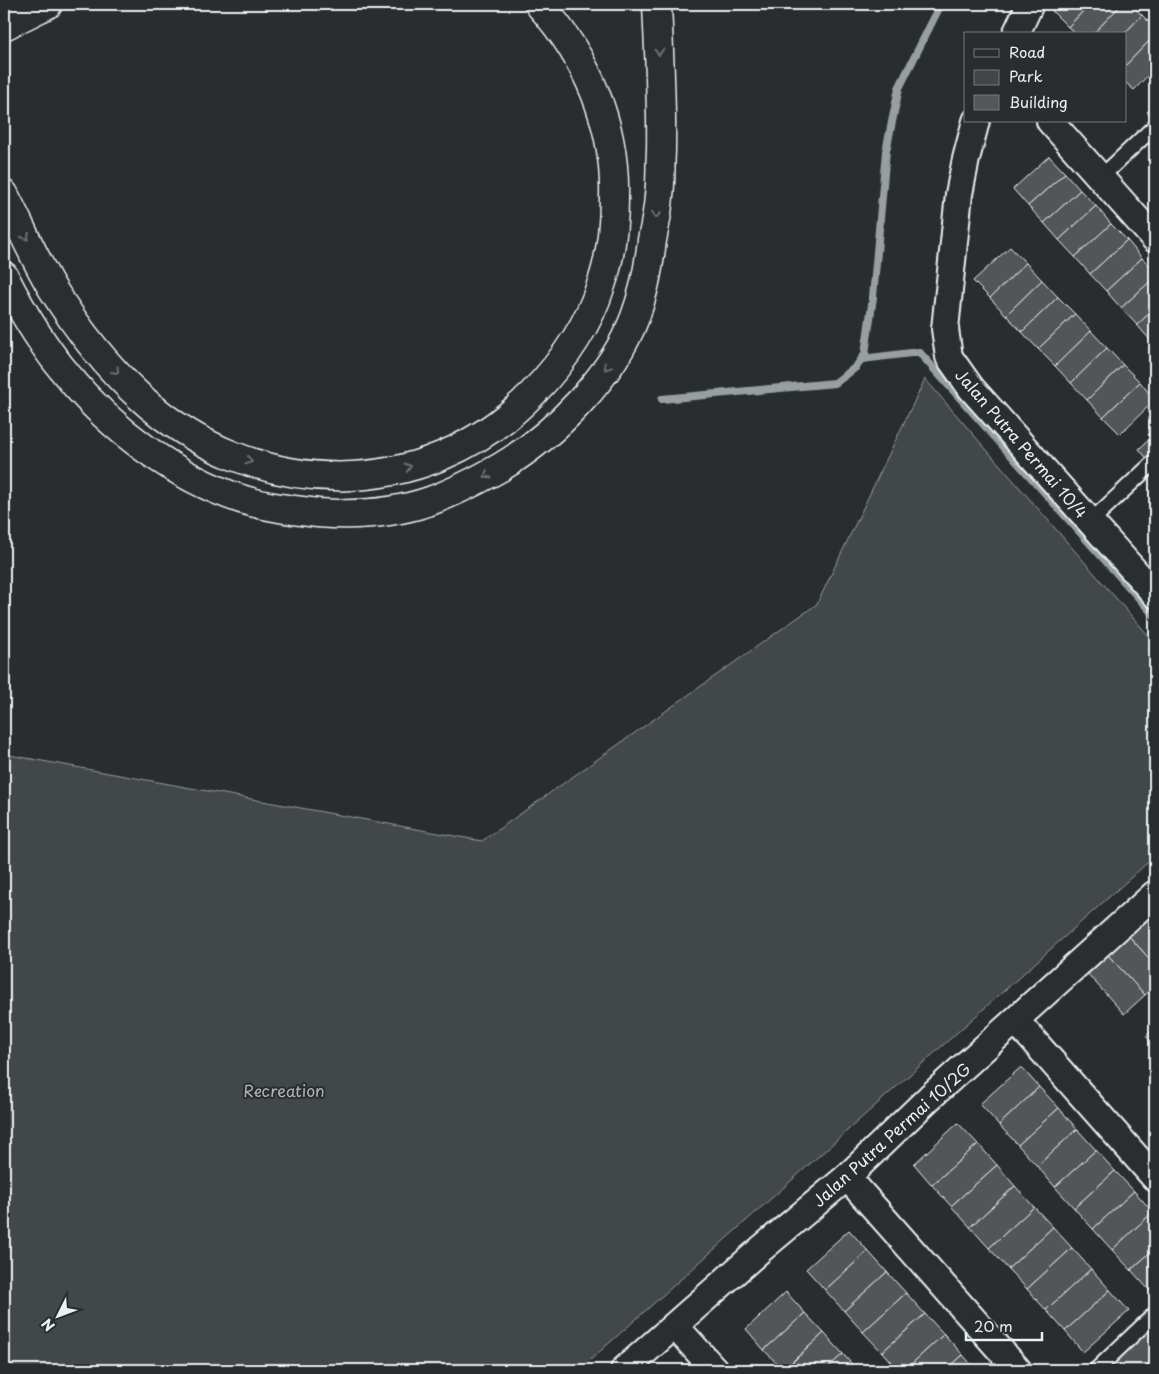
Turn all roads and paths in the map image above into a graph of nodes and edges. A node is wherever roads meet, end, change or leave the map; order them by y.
1 (48, 4) edge
2 (539, 4) edge
3 (657, 4) edge
4 (1030, 4) edge
5 (4, 26) edge
6 (1017, 32) edge
7 (976, 122) edge
8 (1051, 122) edge
9 (1155, 126) edge
10 (1101, 177) junction
11 (4, 194) edge
12 (1155, 238) edge
13 (4, 276) edge
14 (1155, 461) edge
15 (1090, 522) junction
16 (1155, 594) edge
17 (1155, 894) edge
18 (1016, 1021) junction
19 (847, 1177) junction
20 (1155, 1178) edge
21 (1155, 1314) edge
22 (675, 1326) junction
23 (624, 1370) edge
24 (715, 1370) edge
25 (1018, 1370) edge
26 (1096, 1370) edge

1 - 5 highway
11 -> 2 highway
3 -> 13 highway
4 - 6 street
7 - 15 street, Jalan Putra Permai 10/4
8 - 10 street
9 - 10 lane
10 - 12 street
14 - 15 lane
15 - 16 street, Jalan Putra Permai 10/4
17 - 18 street, Jalan Putra Permai 10/2G
18 - 19 street, Jalan Putra Permai 10/2G
18 - 20 street
19 - 22 street, Jalan Putra Permai 10/2G
19 - 25 street
21 - 26 lane
22 - 23 street, Jalan Putra Permai 10/2G
22 - 24 street

